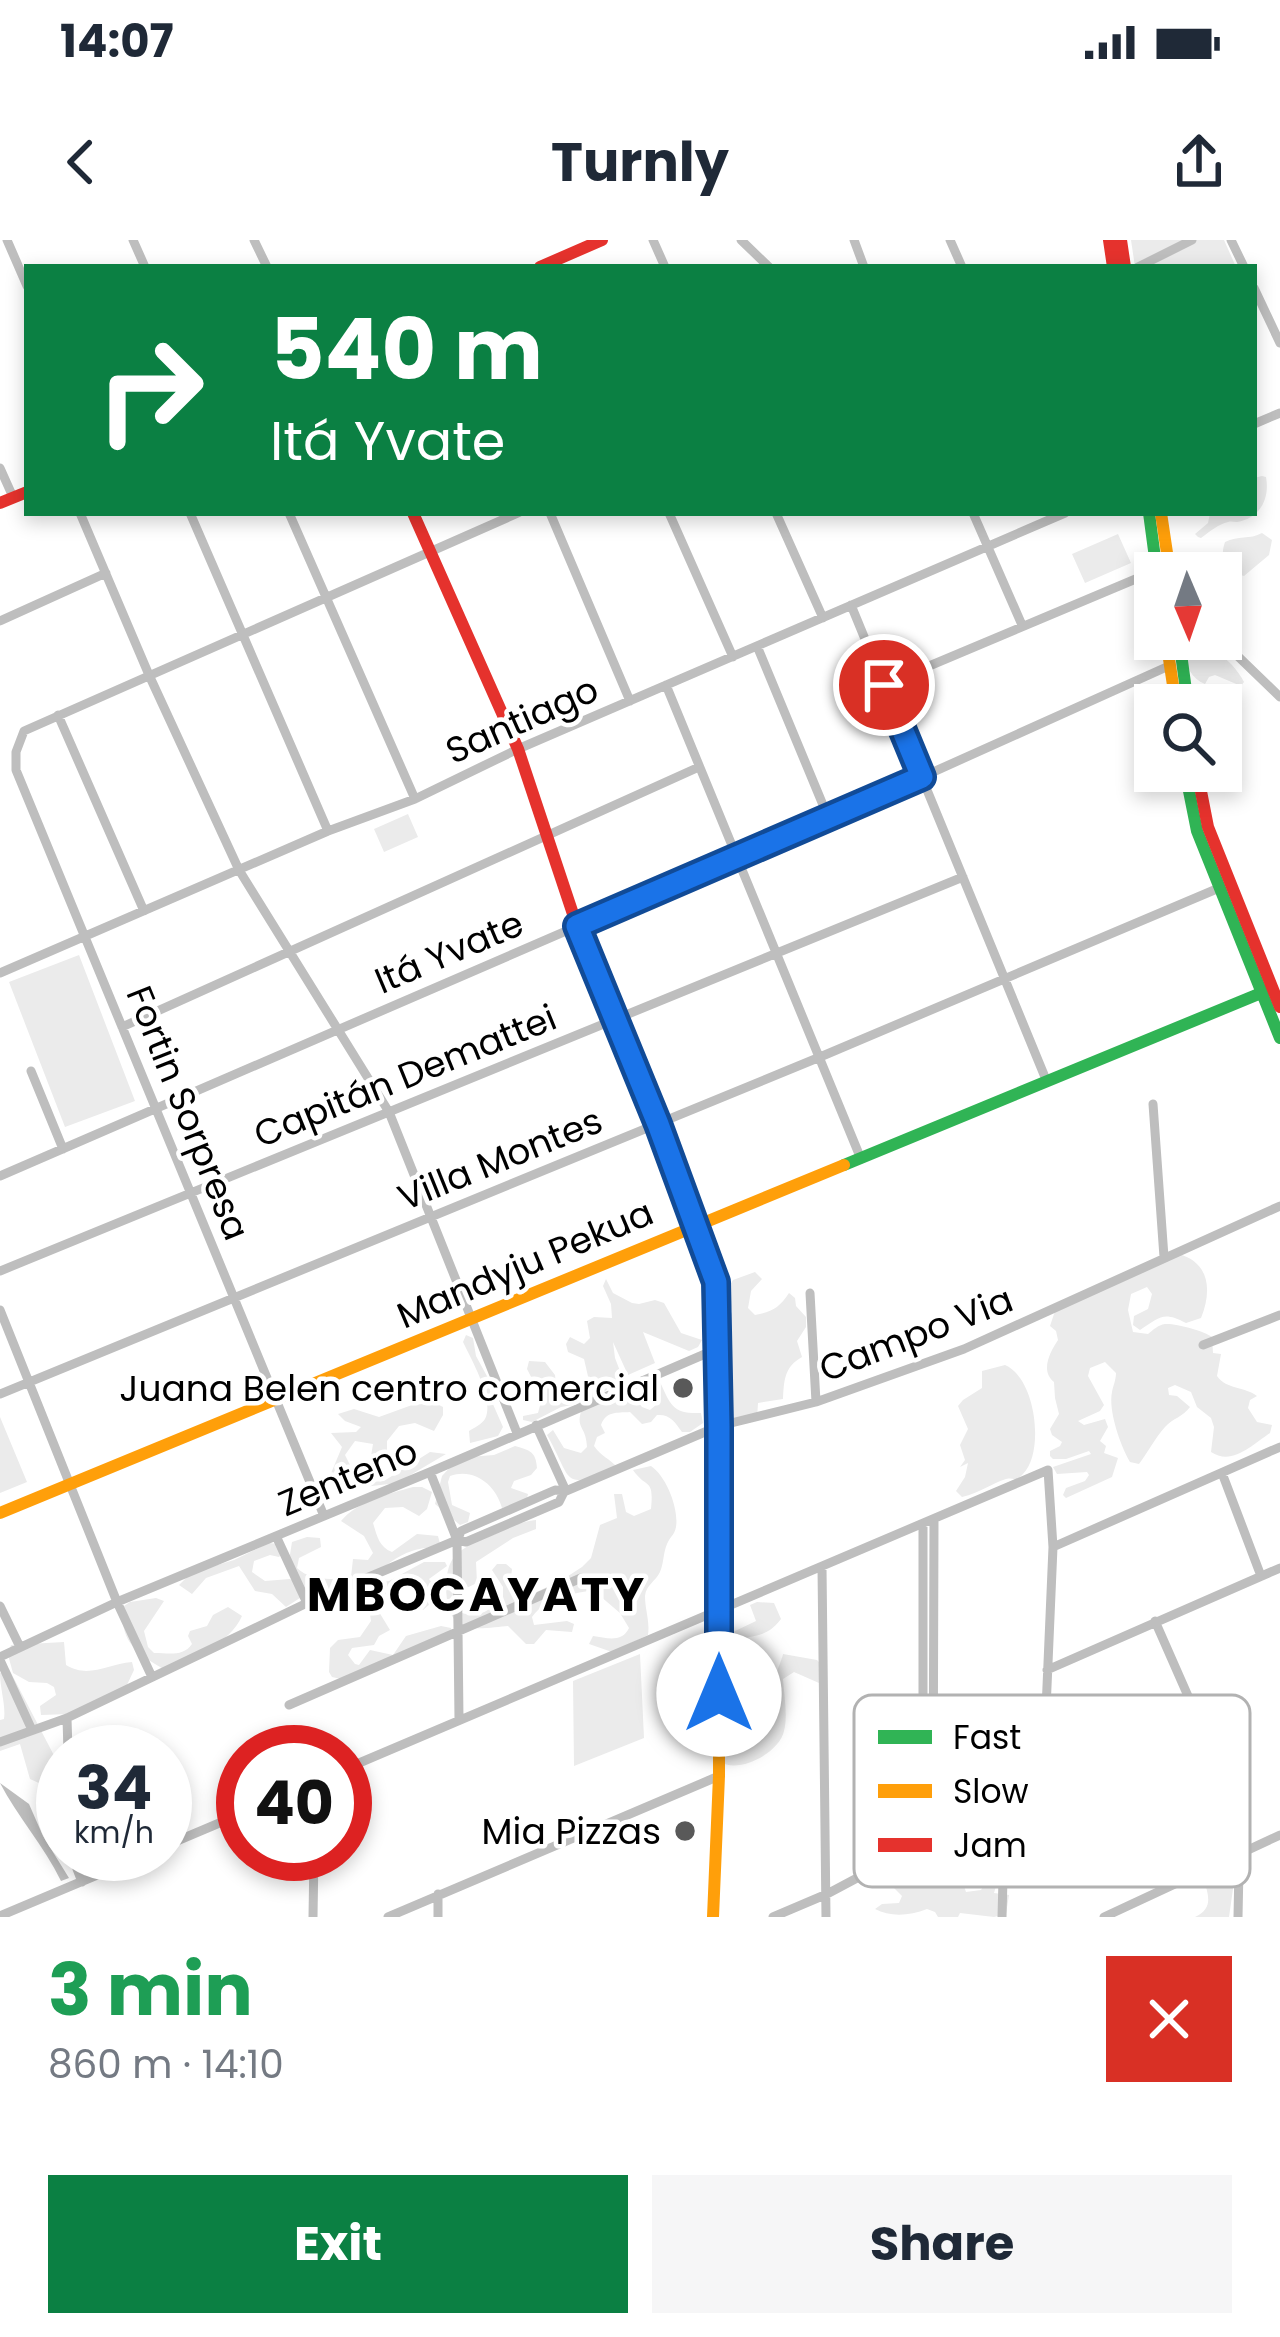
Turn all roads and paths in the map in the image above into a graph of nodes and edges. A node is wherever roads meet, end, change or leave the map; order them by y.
1 (602, 240) edge
2 (741, 240) edge
3 (1192, 240) edge
4 (4, 241) edge
5 (558, 263) edge
6 (766, 264) edge
7 (1144, 264) edge
8 (24, 280) edge
9 (1257, 294) edge
10 (1280, 343) edge
11 (0, 468) edge
12 (14, 498) edge
13 (81, 516) edge
14 (191, 516) edge
15 (290, 516) edge
16 (414, 516) edge
17 (511, 516) edge
18 (551, 516) edge
19 (670, 516) edge
20 (777, 516) edge
21 (975, 516) edge
22 (1058, 516) edge
23 (1150, 516) edge
24 (1161, 516) edge
25 (988, 546) junction
26 (430, 552) junction
27 (1157, 552) edge
28 (1161, 552) edge
29 (106, 572) junction
30 (1134, 582) edge
31 (327, 598) junction
32 (851, 605) junction
33 (823, 618) junction
34 (0, 621) edge
35 (1022, 625) junction
36 (243, 634) junction
37 (757, 646) junction
38 (733, 656) junction
39 (1175, 660) edge
40 (1176, 660) edge
41 (1242, 660) edge
42 (1176, 663) junction
43 (149, 675) junction
44 (1176, 684) edge
45 (1182, 684) edge
46 (884, 685) junction
47 (666, 686) junction
48 (1280, 697) edge
49 (630, 701) junction
50 (58, 716) junction
51 (518, 749) junction
52 (16, 752) junction
53 (0, 756) edge
54 (699, 767) junction
55 (922, 777) junction
56 (1189, 792) edge
57 (1201, 792) edge
58 (415, 799) junction
59 (828, 817) junction
60 (328, 831) junction
61 (547, 836) junction
62 (736, 857) junction
63 (238, 870) junction
64 (963, 877) junction
65 (1219, 888) junction
66 (144, 911) junction
67 (577, 926) junction
68 (86, 935) junction
69 (289, 951) junction
70 (776, 953) junction
71 (0, 973) edge
72 (1005, 978) junction
73 (1266, 991) junction
74 (1280, 1007) edge
75 (615, 1019) junction
76 (122, 1027) junction
77 (339, 1029) junction
78 (1280, 1038) edge
79 (820, 1057) junction
80 (31, 1071) dead end
81 (1047, 1082) junction
82 (1153, 1103) dead end
83 (156, 1108) junction
84 (389, 1112) junction
85 (658, 1124) junction
86 (63, 1149) junction
87 (861, 1159) junction
88 (0, 1176) edge
89 (191, 1192) junction
90 (1280, 1206) edge
91 (432, 1217) junction
92 (696, 1224) junction
93 (1164, 1257) junction
94 (0, 1271) edge
95 (810, 1293) dead end
96 (235, 1298) junction
97 (0, 1310) edge
98 (1280, 1315) edge
99 (473, 1319) junction
100 (1203, 1346) dead end
101 (718, 1348) junction
102 (29, 1382) junction
103 (0, 1394) edge
104 (276, 1400) junction
105 (816, 1402) junction
106 (536, 1425) junction
107 (719, 1426) junction
108 (518, 1433) junction
109 (1280, 1447) edge
110 (430, 1472) junction
111 (1222, 1473) junction
112 (70, 1484) junction
113 (565, 1491) junction
114 (0, 1513) edge
115 (324, 1516) junction
116 (928, 1523) junction
117 (276, 1536) junction
118 (458, 1539) junction
119 (1053, 1546) junction
120 (822, 1567) junction
121 (1280, 1568) edge
122 (1262, 1576) junction
123 (581, 1578) dead end
124 (117, 1602) junction
125 (307, 1603) junction
126 (0, 1606) edge
127 (719, 1612) junction
128 (1155, 1621) junction
129 (457, 1632) junction
130 (20, 1647) junction
131 (0, 1659) edge
132 (1047, 1670) junction
133 (152, 1678) junction
134 (928, 1695) edge
135 (1046, 1695) edge
136 (1188, 1695) edge
137 (289, 1705) dead end
138 (67, 1718) junction
139 (459, 1720) junction
140 (67, 1725) edge
141 (32, 1730) junction
142 (0, 1742) edge
143 (372, 1757) edge
144 (719, 1776) junction
145 (1280, 1835) edge
146 (1250, 1849) edge
147 (854, 1880) edge
148 (85, 1881) edge
149 (314, 1881) edge
150 (80, 1883) joint
151 (1003, 1887) edge
152 (1168, 1887) edge
153 (1239, 1887) edge
154 (438, 1894) junction
155 (827, 1894) junction
156 (0, 1916) edge
157 (314, 1917) edge
158 (388, 1917) edge
159 (438, 1917) edge
160 (713, 1917) edge
161 (773, 1917) edge
162 (826, 1917) edge
163 (1002, 1917) edge
164 (1103, 1917) edge
165 (1238, 1917) edge

1 - 5 street
2 - 6 street
3 - 7 street
4 - 8 street
9 - 10 street
11 - 12 street
13 - 29 street
14 - 36 street
15 - 31 street
16 - 26 street
17 - 26 street
18 - 49 street
19 - 38 street
20 - 33 street
21 - 25 street
22 - 25 street, Santiago
23 - 27 street
24 - 28 street
25 - 32 street, Santiago
25 - 35 street
26 - 31 street
26 - 51 street
29 - 34 street
29 - 43 street
30 - 35 street
31 - 36 street
31 - 58 street
32 - 33 street, Santiago
32 - 46 street
33 - 37 street, Santiago
35 - 46 street
36 - 43 street
36 - 60 street
37 - 38 street, Santiago
37 - 59 street
38 - 47 street, Santiago
39 - 42 street
40 - 42 street
41 - 48 street
42 - 44 street
42 - 45 street
42 - 55 street, Itá Yvate
43 - 50 street
43 - 63 street
46 - 55 street
47 - 49 street, Santiago
47 - 54 street
49 - 51 street, Santiago
50 - 52 street
50 - 66 street
51 - 58 street, Santiago
51 - 61 street
52 - 53 street
52 - 68 street, Fortin Sorpresa
54 - 61 street
54 - 62 street
55 - 59 street, Itá Yvate
55 - 64 street
56 - 65 street
57 - 73 street
58 - 60 street, Santiago
59 - 62 street, Itá Yvate
60 - 63 street, Santiago
61 - 67 street
61 - 69 street
62 - 67 street, Itá Yvate
62 - 70 street
63 - 66 street, Santiago
63 - 69 street
64 - 70 street, Capitán Demattei
64 - 72 street
65 - 72 street, Villa Montes
65 - 73 street
66 - 68 street, Santiago
67 - 75 street
67 - 77 street, Itá Yvate
68 - 71 street, Santiago
68 - 76 street, Fortin Sorpresa
69 - 76 street
69 - 77 street
70 - 75 street, Capitán Demattei
70 - 79 street
72 - 79 street, Villa Montes
72 - 81 street
73 - 74 street
73 - 78 street
73 - 81 street, Mandyju Pekua
75 - 84 street, Capitán Demattei
75 - 85 street
76 - 83 street, Fortin Sorpresa
77 - 83 street, Itá Yvate
77 - 84 street
79 - 85 street, Villa Montes
79 - 87 street
80 - 86 street
81 - 87 street, Mandyju Pekua
82 - 93 street
83 - 86 street, Itá Yvate
83 - 89 street, Fortin Sorpresa
84 - 89 street, Capitán Demattei
84 - 91 street
85 - 91 street, Villa Montes
85 - 92 street
86 - 88 street, Itá Yvate
87 - 92 street, Mandyju Pekua
89 - 94 street, Capitán Demattei
89 - 96 street, Fortin Sorpresa
90 - 93 street, Campo Via
91 - 96 street, Villa Montes
91 - 99 street
92 - 99 street, Mandyju Pekua
92 - 101 street
93 - 105 street, Campo Via
95 - 105 street
96 - 102 street, Villa Montes
96 - 104 street, Fortin Sorpresa
97 - 102 street
98 - 100 street
99 - 104 street, Mandyju Pekua
99 - 108 street
101 - 106 street, Zenteno
101 - 107 street
102 - 103 street, Villa Montes
102 - 112 street
104 - 112 street, Mandyju Pekua
104 - 115 street, Fortin Sorpresa
105 - 107 street, Campo Via
106 - 108 street, Zenteno
106 - 113 street
107 - 113 street, Campo Via
107 - 127 street
108 - 110 street, Zenteno
109 - 111 street
110 - 115 street, Zenteno
110 - 118 street
111 - 119 street
111 - 122 street
112 - 114 street, Mandyju Pekua
112 - 124 street
113 - 118 street, Campo Via
115 - 117 street, Zenteno
116 - 119 street
116 - 120 street
116 - 134 street
117 - 124 street, Zenteno
117 - 125 street
118 - 125 street, Campo Via
118 - 129 street
119 - 132 street
120 - 127 street
120 - 155 street
121 - 122 street
122 - 128 street
123 - 129 street
124 - 130 street, Zenteno
124 - 133 street
125 - 133 street, Campo Via
126 - 130 street
127 - 139 street
127 - 144 street
128 - 132 street
128 - 136 street
129 - 137 street
129 - 139 street
130 - 131 street, Zenteno
131 - 141 street
132 - 135 street
133 - 138 street, Campo Via
138 - 140 street
138 - 141 street, Campo Via
139 - 143 street
141 - 142 street, Campo Via
144 - 154 street
144 - 160 street
145 - 146 street
147 - 155 street
148 - 150 street
149 - 157 street
150 - 156 street
151 - 163 street
152 - 164 street
153 - 165 street
154 - 158 street
154 - 159 street
155 - 161 street
155 - 162 street

